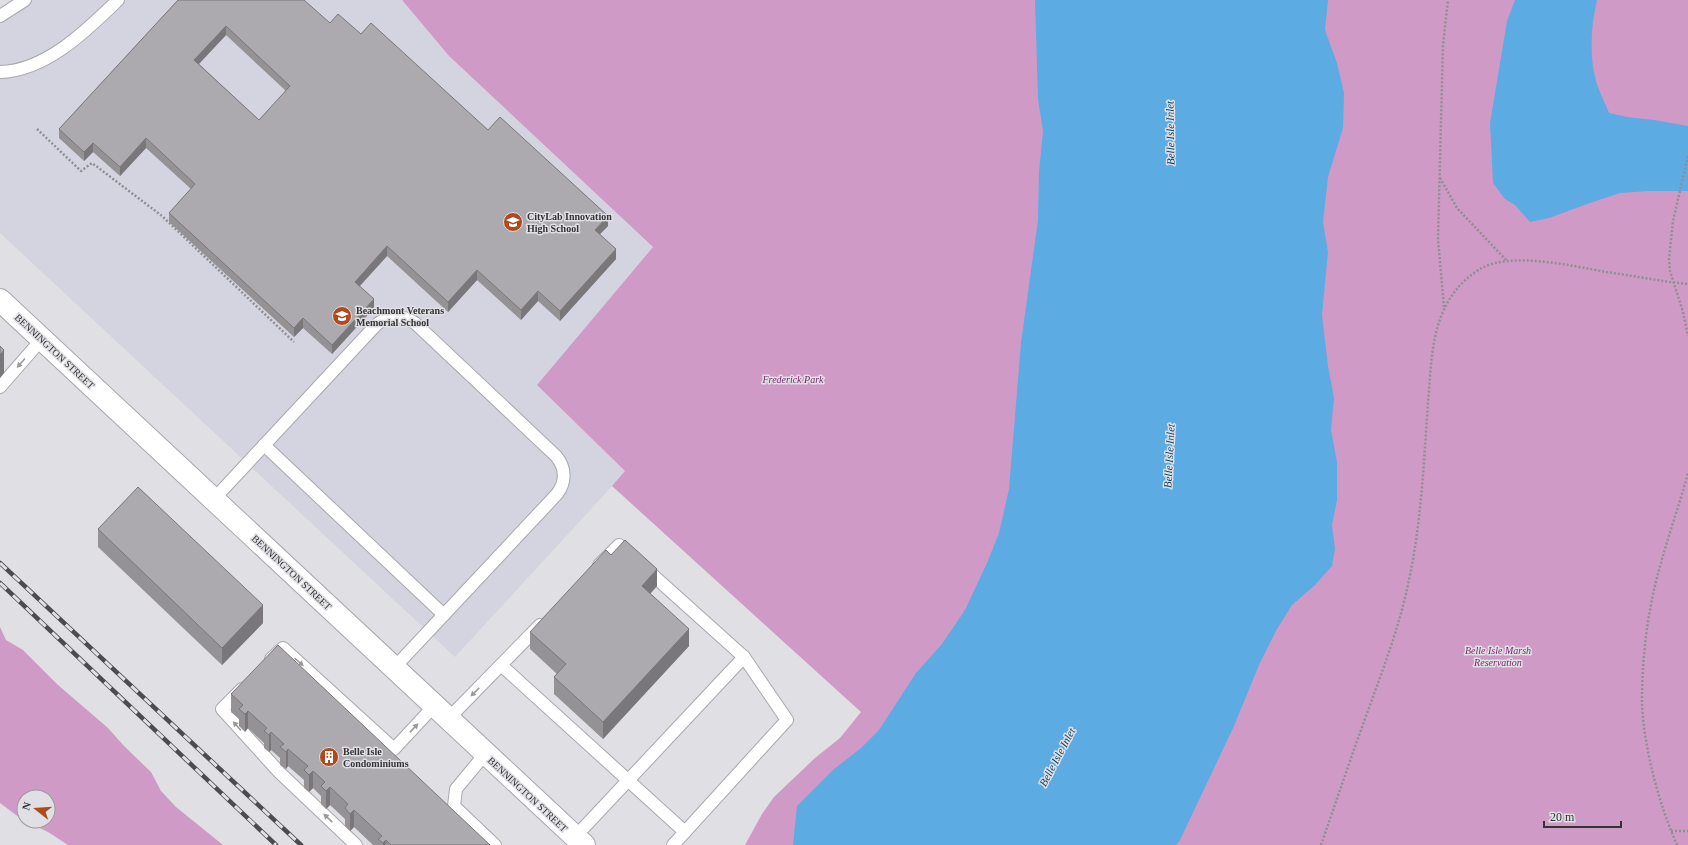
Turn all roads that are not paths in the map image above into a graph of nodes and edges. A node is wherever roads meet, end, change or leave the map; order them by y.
1 (25, 0) edge
2 (118, 0) edge
3 (0, 16) edge
4 (0, 72) edge
5 (0, 300) edge
6 (42, 339) junction
7 (0, 387) edge
8 (264, 445) junction
9 (214, 499) junction
10 (592, 572) edge
11 (444, 615) junction
12 (550, 616) edge
13 (744, 657) junction
14 (501, 665) junction
15 (394, 668) junction
16 (260, 670) edge
17 (250, 681) edge
18 (441, 713) junction
19 (485, 754) junction
20 (628, 780) junction
21 (685, 832) junction
22 (579, 841) edge
23 (356, 845) edge
24 (496, 845) edge
25 (673, 845) edge

1 - 3 lane
2 - 4 lane
5 - 6 main road, BENNINGTON STREET
6 -> 7 lane
6 - 9 main road, BENNINGTON STREET
8 - 9 lane
8 - 11 lane
8 - 11 lane
9 - 15 main road, BENNINGTON STREET
10 - 13 lane
11 - 15 lane
12 - 14 lane
13 - 20 lane
13 - 21 lane
14 -> 18 lane
14 - 20 lane
15 - 18 main road, BENNINGTON STREET
16 -> 18 lane
23 -> 17 lane
18 - 19 main road, BENNINGTON STREET
19 - 22 main road, BENNINGTON STREET
19 - 24 lane
20 - 21 lane
20 - 22 lane
21 - 25 lane

